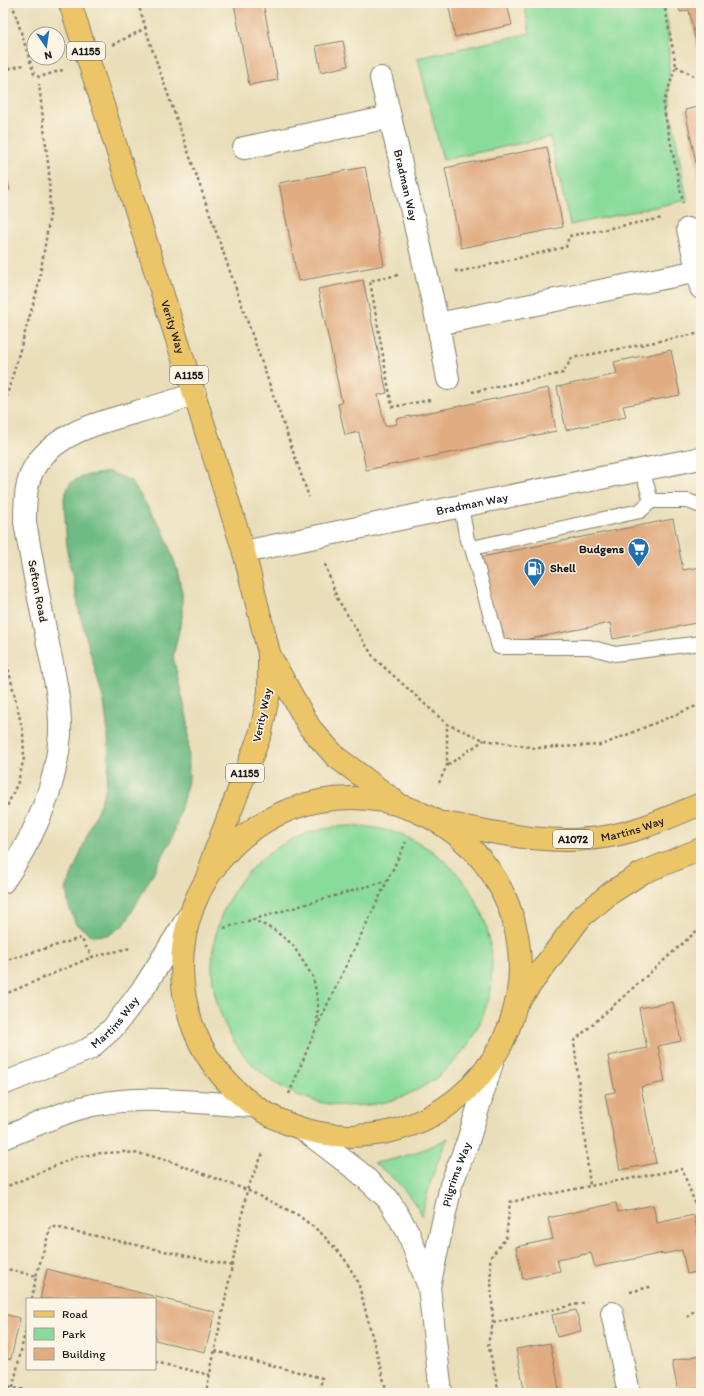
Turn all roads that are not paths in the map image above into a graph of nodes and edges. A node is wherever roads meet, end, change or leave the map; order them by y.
1 (70, 3) edge
2 (380, 78) dead end
3 (390, 117) junction
4 (244, 148) dead end
5 (694, 238) edge
6 (699, 279) edge
7 (438, 324) junction
8 (448, 379) dead end
9 (195, 394) junction
10 (701, 458) edge
11 (642, 469) junction
12 (652, 501) junction
13 (461, 506) junction
14 (701, 506) edge
15 (472, 548) junction
16 (244, 552) junction
17 (701, 643) edge
18 (269, 652) junction
19 (399, 804) junction
20 (701, 804) edge
21 (441, 823) junction
22 (701, 849) edge
23 (3, 882) edge
24 (201, 888) junction
25 (189, 916) junction
26 (518, 1000) junction
27 (492, 1063) junction
28 (3, 1084) edge
29 (253, 1106) junction
30 (304, 1130) junction
31 (3, 1138) edge
32 (429, 1287) junction
33 (612, 1313) dead end
34 (441, 1393) edge
35 (629, 1393) edge

1 - 9 main road, Verity Way / A1155, bridge
2 - 3 street, Bradman Way
3 - 4 street
3 - 7 street, Bradman Way
5 - 6 street
6 - 7 street
7 - 8 street, Bradman Way
9 - 16 main road, Verity Way / A1155
9 - 23 street, Sefton Road
10 - 11 street, Bradman Way
11 - 12 lane
11 - 13 street, Bradman Way
12 - 14 lane
12 - 15 lane
13 - 15 lane
13 - 16 street, Bradman Way
15 - 17 lane
16 - 18 main road, Verity Way / A1155
18 - 19 main road, Verity Way / A1155
18 - 24 main road, Verity Way / A1155
19 - 21 main road, Martins Way
19 - 24 main road, Martins Way
20 - 21 main road, Martins Way / A1072
21 - 26 main road, Martins Way
22 - 26 main road, Martins Way
24 - 25 main road, Martins Way
25 - 28 street, Martins Way
25 - 29 main road, Martins Way
26 - 27 main road, Martins Way
27 - 30 main road, Martins Way
27 - 32 street, Pilgrims Way
29 - 30 main road, Martins Way
29 - 31 street, Martins Way
30 - 32 street, Pilgrims Way
32 - 34 street, Pilgrims Way
33 - 35 street

